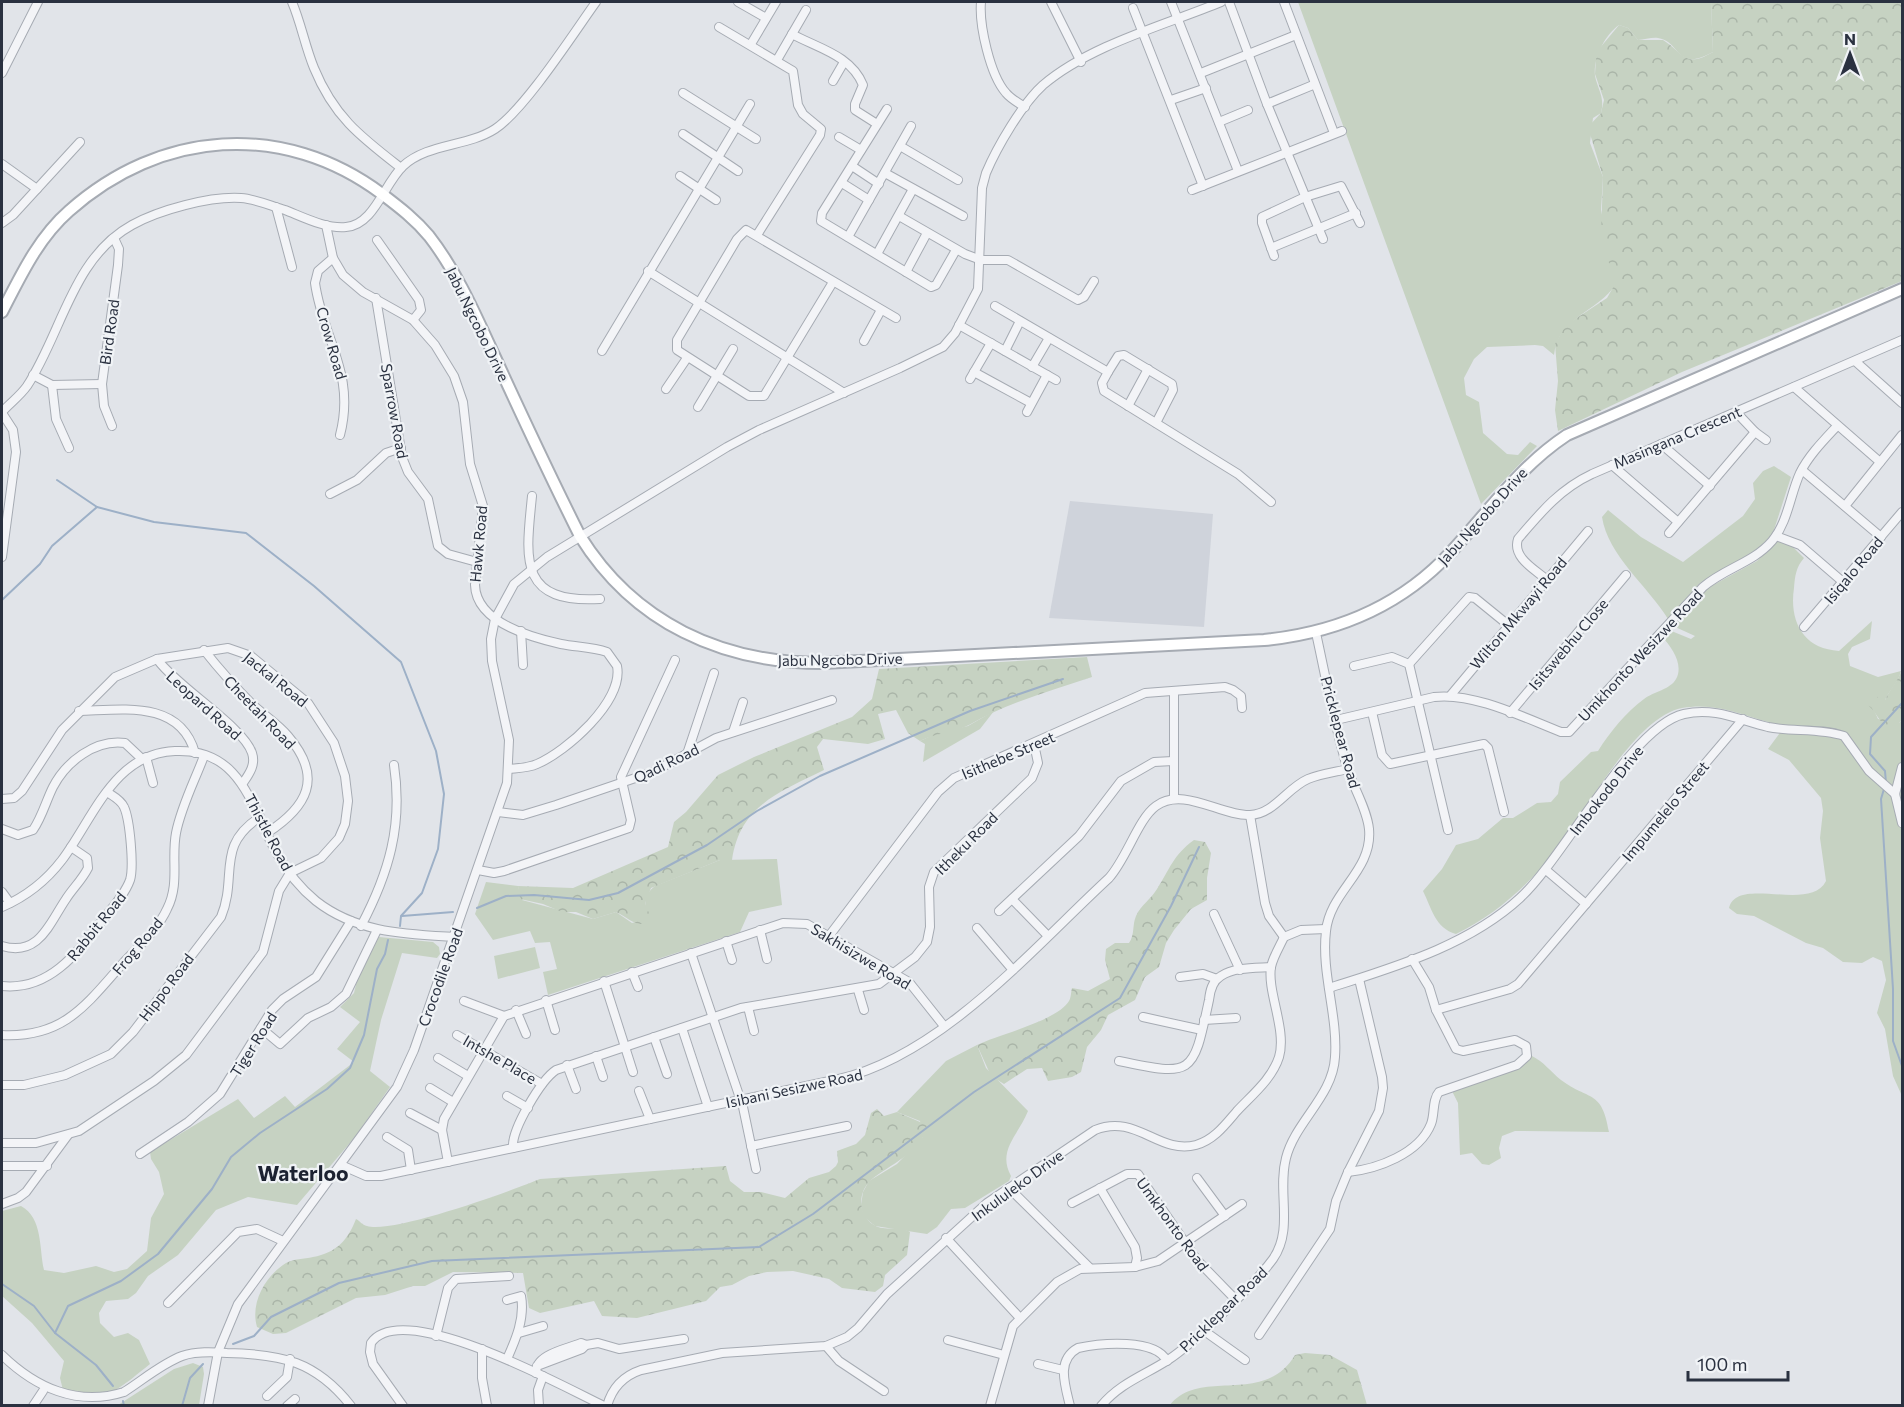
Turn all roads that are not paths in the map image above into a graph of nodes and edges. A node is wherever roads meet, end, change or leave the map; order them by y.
1 (38, 2) edge
2 (292, 2) edge
3 (596, 2) edge
4 (738, 2) edge
5 (776, 2) edge
6 (981, 2) edge
7 (1052, 2) edge
8 (1171, 2) edge
9 (1221, 2) edge
10 (1229, 2) edge
11 (1284, 2) edge
12 (1211, 4) edge
13 (1133, 8) dead end
14 (806, 10) dead end
15 (766, 18) junction
16 (1179, 18) junction
17 (719, 27) dead end
18 (1144, 31) junction
19 (792, 34) junction
20 (1296, 35) junction
21 (751, 44) junction
22 (1249, 52) junction
23 (777, 60) junction
24 (844, 62) junction
25 (1081, 62) junction
26 (1201, 73) junction
27 (2, 74) edge
28 (833, 81) dead end
29 (1313, 84) junction
30 (1206, 87) junction
31 (683, 93) dead end
32 (1171, 100) junction
33 (750, 104) dead end
34 (1267, 104) junction
35 (1025, 107) junction
36 (887, 109) dead end
37 (1248, 110) dead end
38 (1220, 122) junction
39 (877, 124) junction
40 (736, 126) junction
41 (911, 126) dead end
42 (683, 134) dead end
43 (839, 137) dead end
44 (756, 139) dead end
45 (80, 141) dead end
46 (900, 146) junction
47 (861, 150) junction
48 (1286, 151) junction
49 (717, 157) junction
50 (2, 164) edge
51 (852, 166) junction
52 (401, 168) junction
53 (738, 171) dead end
54 (1238, 171) junction
55 (885, 173) junction
56 (680, 176) dead end
57 (958, 180) dead end
58 (842, 183) junction
59 (879, 184) junction
60 (1203, 186) junction
61 (699, 188) junction
62 (37, 189) junction
63 (914, 189) junction
64 (1191, 190) dead end
65 (382, 194) junction
66 (1305, 197) junction
67 (716, 200) dead end
68 (869, 200) junction
69 (276, 207) junction
70 (1356, 213) junction
71 (899, 216) junction
72 (963, 216) dead end
73 (2, 223) edge
74 (1360, 223) dead end
75 (326, 225) junction
76 (1319, 228) junction
77 (927, 233) junction
78 (757, 235) junction
79 (848, 237) junction
80 (114, 238) junction
81 (1323, 238) dead end
82 (377, 240) dead end
83 (956, 250) junction
84 (877, 254) junction
85 (333, 258) junction
86 (981, 260) junction
87 (292, 267) dead end
88 (648, 271) junction
89 (906, 272) junction
90 (1094, 281) dead end
91 (833, 282) junction
92 (1902, 289) edge
93 (376, 298) junction
94 (699, 304) junction
95 (995, 306) dead end
96 (881, 310) junction
97 (2, 312) edge
98 (896, 318) dead end
99 (413, 320) junction
100 (1020, 321) junction
101 (959, 325) junction
102 (1049, 338) junction
103 (1902, 340) edge
104 (864, 341) dead end
105 (991, 343) junction
106 (733, 349) dead end
107 (602, 351) dead end
108 (1005, 351) junction
109 (687, 358) junction
110 (789, 359) junction
111 (1855, 361) junction
112 (1032, 367) junction
113 (1148, 369) junction
114 (1108, 372) junction
115 (33, 375) junction
116 (1047, 375) junction
117 (716, 376) junction
118 (1056, 380) dead end
119 (102, 384) junction
120 (52, 385) junction
121 (1794, 387) junction
122 (666, 389) dead end
123 (844, 393) junction
124 (1031, 403) junction
125 (1902, 403) edge
126 (1128, 406) junction
127 (698, 407) dead end
128 (2, 412) edge
129 (1027, 412) dead end
130 (1736, 412) junction
131 (1156, 423) junction
132 (112, 426) dead end
133 (1837, 426) junction
134 (1755, 432) junction
135 (340, 435) dead end
136 (1902, 435) edge
137 (1766, 440) dead end
138 (1661, 444) junction
139 (69, 448) dead end
140 (401, 448) junction
141 (1880, 462) junction
142 (1612, 465) junction
143 (1802, 470) junction
144 (1710, 486) junction
145 (330, 494) dead end
146 (532, 496) dead end
147 (1271, 502) dead end
148 (1845, 507) junction
149 (1902, 512) edge
150 (1677, 522) junction
151 (1588, 531) dead end
152 (1669, 533) dead end
153 (580, 536) junction
154 (1776, 536) junction
155 (1881, 537) junction
156 (2, 557) edge
157 (477, 562) junction
158 (530, 569) junction
159 (1626, 575) dead end
160 (1546, 579) junction
161 (1843, 582) junction
162 (600, 599) dead end
163 (495, 619) junction
164 (1507, 624) junction
165 (1804, 627) dead end
166 (521, 631) junction
167 (1316, 633) junction
168 (204, 650) junction
169 (157, 659) junction
170 (675, 660) dead end
171 (1409, 664) junction
172 (523, 665) dead end
173 (1354, 666) dead end
174 (714, 673) dead end
175 (1174, 691) junction
176 (1450, 696) junction
177 (832, 700) dead end
178 (1417, 701) junction
179 (743, 702) dead end
180 (1242, 708) dead end
181 (79, 711) junction
182 (1372, 712) junction
183 (1510, 713) junction
184 (1743, 719) junction
185 (1336, 720) junction
186 (733, 732) junction
187 (1034, 744) junction
188 (195, 753) junction
189 (687, 754) junction
190 (204, 756) junction
191 (1431, 756) junction
192 (144, 758) junction
193 (1173, 760) junction
194 (394, 765) dead end
195 (1902, 767) edge
196 (509, 769) junction
197 (1348, 769) junction
198 (153, 783) dead end
199 (243, 783) junction
200 (621, 783) junction
201 (106, 792) junction
202 (1895, 794) junction
203 (2, 799) edge
204 (1174, 799) junction
205 (498, 812) junction
206 (1504, 812) dead end
207 (1250, 815) junction
208 (260, 818) junction
209 (1902, 823) edge
210 (2, 829) edge
211 (1448, 830) dead end
212 (267, 833) junction
213 (71, 847) junction
214 (478, 870) junction
215 (1546, 870) junction
216 (290, 873) junction
217 (2, 892) edge
218 (1012, 899) junction
219 (10, 903) junction
220 (1586, 904) junction
221 (2, 907) edge
222 (999, 911) dead end
223 (1214, 914) dead end
224 (351, 921) junction
225 (361, 926) junction
226 (977, 928) dead end
227 (1326, 929) junction
228 (377, 930) junction
229 (760, 930) junction
230 (1047, 935) junction
231 (829, 936) junction
232 (454, 937) junction
233 (1284, 937) junction
234 (726, 941) junction
235 (2, 946) edge
236 (691, 953) junction
237 (767, 959) dead end
238 (1412, 959) junction
239 (732, 960) dead end
240 (1271, 967) junction
241 (1012, 969) junction
242 (1240, 970) junction
243 (632, 972) junction
244 (894, 974) junction
245 (1180, 976) dead end
246 (1217, 979) junction
247 (1359, 979) junction
248 (604, 981) junction
249 (2, 986) edge
250 (638, 987) dead end
251 (1329, 988) junction
252 (858, 990) junction
253 (464, 1000) dead end
254 (546, 1000) junction
255 (748, 1007) junction
256 (516, 1010) junction
257 (864, 1010) dead end
258 (1436, 1010) junction
259 (504, 1016) junction
260 (713, 1017) junction
261 (1143, 1017) dead end
262 (1236, 1018) dead end
263 (1204, 1020) junction
264 (944, 1026) junction
265 (261, 1028) junction
266 (682, 1028) junction
267 (555, 1029) dead end
268 (754, 1030) dead end
269 (1202, 1030) junction
270 (526, 1034) dead end
271 (2, 1035) edge
272 (457, 1035) dead end
273 (654, 1037) junction
274 (625, 1047) junction
275 (483, 1048) junction
276 (596, 1056) junction
277 (438, 1058) dead end
278 (1119, 1061) dead end
279 (567, 1065) junction
280 (633, 1072) dead end
281 (667, 1074) dead end
282 (468, 1076) junction
283 (603, 1077) dead end
284 (542, 1083) junction
285 (2, 1085) edge
286 (430, 1088) dead end
287 (576, 1089) dead end
288 (639, 1090) dead end
289 (507, 1096) dead end
290 (740, 1100) junction
291 (453, 1102) junction
292 (708, 1107) junction
293 (528, 1108) junction
294 (410, 1113) dead end
295 (650, 1119) junction
296 (847, 1126) dead end
297 (442, 1130) junction
298 (68, 1136) junction
299 (387, 1137) dead end
300 (2, 1143) edge
301 (751, 1146) junction
302 (513, 1148) junction
303 (140, 1154) dead end
304 (448, 1162) junction
305 (341, 1165) junction
306 (2, 1166) edge
307 (47, 1166) junction
308 (756, 1169) dead end
309 (411, 1170) junction
310 (1348, 1172) junction
311 (1197, 1178) dead end
312 (1009, 1188) junction
313 (1100, 1188) junction
314 (1072, 1203) dead end
315 (2, 1204) edge
316 (1242, 1204) dead end
317 (1225, 1216) junction
318 (946, 1238) junction
319 (283, 1241) junction
320 (1186, 1243) junction
321 (1135, 1267) junction
322 (1089, 1268) junction
323 (509, 1276) dead end
324 (1235, 1299) junction
325 (507, 1300) dead end
326 (168, 1303) dead end
327 (1020, 1318) junction
328 (543, 1326) dead end
329 (1203, 1330) junction
330 (519, 1333) junction
331 (1259, 1335) dead end
332 (436, 1336) junction
333 (684, 1339) dead end
334 (948, 1340) dead end
335 (826, 1346) junction
336 (482, 1349) junction
337 (218, 1352) junction
338 (2, 1355) edge
339 (1004, 1355) junction
340 (291, 1359) junction
341 (507, 1359) junction
342 (1167, 1360) junction
343 (1245, 1360) dead end
344 (1038, 1364) dead end
345 (1063, 1370) junction
346 (539, 1372) junction
347 (43, 1391) junction
348 (884, 1391) dead end
349 (267, 1396) dead end
350 (295, 1399) dead end
351 (70, 1404) edge
352 (33, 1406) edge
353 (208, 1406) edge
354 (287, 1406) edge
355 (351, 1406) edge
356 (403, 1406) edge
357 (487, 1406) edge
358 (539, 1406) edge
359 (605, 1406) edge
360 (990, 1406) edge
361 (1070, 1406) edge
362 (1101, 1406) edge

1 - 27 street
2 - 52 street
3 - 52 street
4 - 15 street
5 - 15 street
6 - 35 street
7 - 25 street
8 - 16 street
9 - 12 street, Crocodile Road
10 - 22 street
11 - 20 street
12 - 16 street, Crocodile Road
13 - 18 street
14 - 19 street
15 - 21 street
16 - 18 street, Crocodile Road
16 - 26 street
17 - 21 street
18 - 25 street, Crocodile Road
18 - 32 street
19 - 23 street
19 - 24 street
20 - 22 street
20 - 29 street
21 - 23 street
22 - 26 street
22 - 34 street
23 - 78 street
24 - 28 street
24 - 39 street
25 - 35 street, Crocodile Road
26 - 30 street
29 - 34 street
29 - 48 street
30 - 32 street
30 - 38 street
31 - 40 street
32 - 60 street
33 - 40 street
34 - 48 street
35 - 86 street, Crocodile Road
36 - 39 street
37 - 38 street
38 - 54 street
39 - 47 street
40 - 44 street
40 - 49 street
41 - 46 street
42 - 49 street
43 - 47 street
45 - 62 street
46 - 55 street
46 - 57 street
47 - 51 street
48 - 54 street
48 - 66 street
49 - 53 street
49 - 61 street
50 - 62 street
51 - 58 street
51 - 59 street
52 - 65 street
54 - 60 street
55 - 59 street
55 - 63 street
56 - 61 street
58 - 68 street
58 - 79 street
59 - 68 street
60 - 64 street
61 - 67 street
61 - 88 street
62 - 73 street
63 - 71 street
63 - 72 street
65 - 75 street
65 - 97 main road, Jabu Ngcobo Drive
65 - 153 main road, Jabu Ngcobo Drive
66 - 70 street
66 - 76 street
66 - 76 street
68 - 79 street
69 - 75 street
69 - 80 street
69 - 87 street
70 - 74 street
70 - 76 street
71 - 77 street
71 - 84 street
75 - 85 street, Hawk Road
76 - 81 street
77 - 83 street
77 - 89 street
78 - 91 street
78 - 94 street
79 - 84 street
80 - 115 street
80 - 119 street, Bird Road
82 - 99 street
83 - 86 street
83 - 89 street
84 - 89 street
85 - 93 street, Hawk Road
85 - 135 street, Crow Road
86 - 90 street
86 - 101 street, Crocodile Road
88 - 94 street
88 - 107 street
91 - 96 street
91 - 110 street
92 - 167 main road, Jabu Ngcobo Drive
93 - 99 street, Hawk Road
93 - 140 street, Sparrow Road
94 - 109 street
94 - 110 street
95 - 100 street
96 - 98 street
96 - 104 street
99 - 157 street, Hawk Road
100 - 102 street
100 - 108 street
101 - 105 street
101 - 123 street, Crocodile Road
102 - 112 street
102 - 114 street
103 - 111 street, Masingana Crescent
105 - 108 street
105 - 124 street
106 - 117 street
108 - 112 street
109 - 117 street
109 - 122 street
110 - 117 street
110 - 123 street
111 - 121 street, Masingana Crescent
111 - 125 street
112 - 116 street
113 - 114 street
113 - 126 street
113 - 131 street
114 - 126 street
115 - 120 street
115 - 128 street
116 - 118 street
116 - 124 street
117 - 127 street
119 - 120 street
119 - 132 street, Bird Road
120 - 139 street
121 - 130 street, Masingana Crescent
121 - 133 street
123 - 153 street, Crocodile Road
124 - 129 street
126 - 131 street
128 - 156 street
130 - 134 street
130 - 138 street, Masingana Crescent
131 - 147 street
133 - 141 street
133 - 143 street, Umkhonto Wesizwe Road
134 - 137 street
134 - 144 street
136 - 141 street
138 - 142 street, Masingana Crescent
138 - 144 street
140 - 145 street
140 - 157 street, Sparrow Road
141 - 148 street
142 - 150 street
142 - 160 street, Masingana Crescent
143 - 148 street
143 - 154 street, Umkhonto Wesizwe Road
144 - 150 street
146 - 158 street
148 - 155 street
149 - 155 street, Isiqalo Road
150 - 152 street
151 - 160 street, Wilton Mkwayi Road
153 - 158 street, Crocodile Road
153 - 167 main road, Jabu Ngcobo Drive
154 - 161 street
154 - 183 street, Umkhonto Wesizwe Road
155 - 161 street, Isiqalo Road
157 - 163 street, Hawk Road
158 - 162 street
158 - 163 street, Crocodile Road
159 - 183 street, Isitswebhu Close
160 - 164 street, Wilton Mkwayi Road
161 - 165 street, Isiqalo Road
163 - 166 street, Hawk Road
163 - 196 street, Crocodile Road
164 - 171 street
164 - 176 street, Wilton Mkwayi Road
166 - 172 street
166 - 196 street, Hawk Road
167 - 185 street, Pricklepear Road
168 - 169 street, Jackal Road
168 - 212 street, Cheetah Road
168 - 216 street, Jackal Road
169 - 181 street, Jackal Road
169 - 199 street, Leopard Road
170 - 200 street
171 - 173 street
171 - 178 street
174 - 189 street
175 - 180 street, Isithebe Street
175 - 187 street, Isithebe Street
175 - 193 street
176 - 178 street, Umkhonto Wesizwe Road
176 - 183 street, Umkhonto Wesizwe Road
177 - 186 street, Qadi Road
178 - 182 street, Umkhonto Wesizwe Road
178 - 191 street
179 - 186 street
181 - 188 street
181 - 203 street, Jackal Road
182 - 185 street, Umkhonto Wesizwe Road
182 - 191 street
184 - 202 street, Imbokodo Drive
184 - 215 street, Imbokodo Drive
184 - 220 street, Impumelelo Street
185 - 197 street, Pricklepear Road
186 - 189 street, Qadi Road
187 - 231 street, Isithebe Street
187 - 244 street, Itheku Road
188 - 190 street, Thistle Road
188 - 192 street, Thistle Road
189 - 200 street, Qadi Road
190 - 199 street, Thistle Road
190 - 271 street, Frog Road
191 - 206 street
191 - 211 street
192 - 198 street
192 - 201 street, Thistle Road
192 - 210 street
193 - 204 street
193 - 218 street
194 - 225 street
195 - 202 street
196 - 205 street, Crocodile Road
197 - 207 street
197 - 227 street, Pricklepear Road
199 - 208 street, Thistle Road
200 - 205 street, Qadi Road
200 - 214 street
201 - 213 street, Thistle Road
201 - 249 street, Rabbit Road
202 - 209 street
204 - 207 street
204 - 230 street, Isibani Sesizwe Road
205 - 214 street, Crocodile Road
207 - 233 street
208 - 212 street, Thistle Road
208 - 285 street, Hippo Road
212 - 216 street, Thistle Road
213 - 219 street, Thistle Road
213 - 235 street
214 - 232 street, Crocodile Road
215 - 220 street
215 - 238 street, Imbokodo Drive
216 - 224 street, Thistle Road
216 - 298 street
217 - 219 street
218 - 222 street
218 - 230 street
219 - 221 street, Thistle Road
220 - 258 street, Impumelelo Street
223 - 242 street
224 - 225 street, Thistle Road
224 - 265 street, Tiger Road
225 - 228 street, Thistle Road
226 - 241 street
227 - 233 street
227 - 251 street, Pricklepear Road
228 - 232 street, Thistle Road
228 - 265 street
229 - 231 street, Sakhisizwe Road
229 - 234 street, Sakhisizwe Road
229 - 237 street
230 - 241 street, Isibani Sesizwe Road
231 - 244 street, Sakhisizwe Road
232 - 305 street, Crocodile Road
233 - 240 street
234 - 236 street, Sakhisizwe Road
234 - 239 street
236 - 243 street, Sakhisizwe Road
236 - 260 street
238 - 247 street, Imbokodo Drive
238 - 258 street
240 - 242 street
240 - 312 street, Inkululeko Drive
241 - 264 street, Isibani Sesizwe Road
242 - 246 street
243 - 248 street, Sakhisizwe Road
243 - 250 street
244 - 252 street, Itheku Road
244 - 264 street, Sakhisizwe Road
245 - 246 street
246 - 263 street
247 - 251 street, Imbokodo Drive
247 - 310 street
248 - 254 street, Sakhisizwe Road
248 - 274 street
251 - 324 street, Pricklepear Road
252 - 255 street, Itheku Road
252 - 257 street
253 - 259 street
254 - 256 street, Sakhisizwe Road
254 - 267 street
255 - 260 street, Itheku Road
255 - 268 street
256 - 259 street, Sakhisizwe Road
256 - 270 street
258 - 310 street
259 - 275 street
260 - 266 street, Itheku Road
260 - 290 street
261 - 269 street
262 - 263 street
263 - 269 street
264 - 290 street, Isibani Sesizwe Road
265 - 303 street, Tiger Road
266 - 273 street, Itheku Road
266 - 292 street
269 - 278 street
272 - 275 street, Intshe Place
273 - 274 street, Itheku Road
273 - 281 street
274 - 276 street, Itheku Road
274 - 280 street
275 - 282 street
275 - 284 street, Intshe Place
276 - 279 street, Itheku Road
276 - 283 street
277 - 282 street
279 - 284 street, Itheku Road
279 - 287 street
282 - 291 street
284 - 293 street, Itheku Road
286 - 291 street
288 - 295 street
289 - 293 street
290 - 292 street, Isibani Sesizwe Road
290 - 301 street
291 - 297 street
292 - 295 street, Isibani Sesizwe Road
293 - 302 street, Itheku Road
294 - 297 street
295 - 302 street, Isibani Sesizwe Road
296 - 301 street
297 - 304 street
298 - 300 street
298 - 307 street
299 - 309 street
301 - 308 street
302 - 304 street, Isibani Sesizwe Road
304 - 309 street, Isibani Sesizwe Road
305 - 309 street, Isibani Sesizwe Road
305 - 319 street, Crocodile Road
306 - 307 street
307 - 315 street
310 - 331 street
311 - 317 street
312 - 318 street, Inkululeko Drive
312 - 322 street
313 - 314 street, Umkhonto Road
313 - 320 street, Umkhonto Road
313 - 321 street
316 - 317 street
317 - 320 street
318 - 327 street
318 - 335 street, Inkululeko Drive
319 - 326 street
319 - 337 street, Crocodile Road
320 - 321 street
320 - 324 street, Umkhonto Road
321 - 322 street
322 - 327 street
323 - 332 street
324 - 329 street, Pricklepear Road
325 - 330 street
327 - 339 street
328 - 330 street
329 - 342 street, Pricklepear Road
329 - 343 street
330 - 341 street
332 - 336 street
332 - 356 street
333 - 346 street
334 - 339 street
335 - 348 street
335 - 359 street, Inkululeko Drive
336 - 341 street
336 - 357 street
337 - 340 street
337 - 351 street
337 - 353 street, Crocodile Road
338 - 347 street
339 - 360 street
340 - 349 street
340 - 355 street
341 - 346 street
342 - 345 street
342 - 362 street, Pricklepear Road
344 - 345 street
345 - 361 street
346 - 358 street
346 - 359 street
347 - 351 street
347 - 352 street
350 - 354 street

